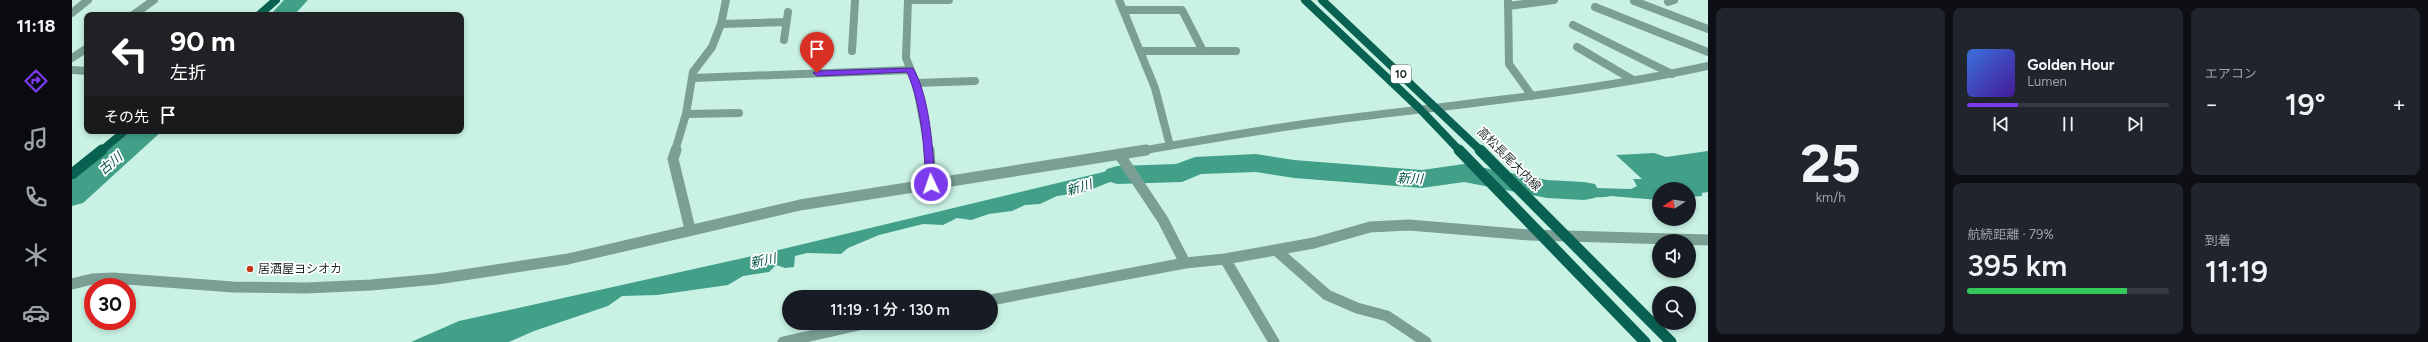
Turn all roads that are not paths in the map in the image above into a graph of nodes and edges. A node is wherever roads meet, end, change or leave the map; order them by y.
1 (88, 0) edge
2 (154, 0) edge
3 (276, 0) edge
4 (726, 0) edge
5 (855, 0) edge
6 (908, 0) edge
7 (949, 0) edge
8 (1119, 0) edge
9 (1305, 0) edge
10 (1322, 0) edge
11 (1554, 0) edge
12 (1634, 1) edge
13 (1508, 3) edge
14 (1595, 7) dead end
15 (1123, 10) junction
16 (137, 12) edge
17 (262, 12) edge
18 (788, 12) dead end
19 (72, 13) edge
20 (786, 22) junction
21 (722, 24) junction
22 (1573, 25) dead end
23 (1708, 29) edge
24 (784, 40) dead end
25 (1577, 47) dead end
26 (84, 50) edge
27 (852, 51) dead end
28 (1140, 51) junction
29 (1203, 51) junction
30 (1236, 52) dead end
31 (1708, 52) edge
32 (72, 58) edge
33 (1708, 66) edge
34 (72, 70) edge
35 (910, 70) junction
36 (84, 71) edge
37 (1672, 74) junction
38 (692, 78) junction
39 (1633, 80) junction
40 (975, 81) dead end
41 (916, 83) junction
42 (1532, 96) junction
43 (1435, 106) junction
44 (1419, 108) junction
45 (739, 113) dead end
46 (686, 114) junction
47 (122, 134) edge
48 (1170, 146) junction
49 (1119, 154) junction
50 (72, 174) edge
51 (931, 184) junction
52 (690, 229) junction
53 (1542, 236) junction
54 (1566, 236) junction
55 (1708, 240) edge
56 (1277, 251) junction
57 (1225, 259) junction
58 (1185, 263) junction
59 (72, 284) edge
60 (998, 299) edge
61 (837, 330) edge
62 (783, 342) edge
63 (1274, 342) edge
64 (1426, 342) edge
65 (1645, 342) edge
66 (1671, 342) edge

1 - 19 street
2 - 16 street
3 - 17 main road
4 - 21 street
5 - 27 street
6 - 7 street
6 - 35 street
8 - 15 street
9 - 44 main road, 10
10 - 43 main road, 高松長尾大内線 / 10
11 - 13 street
12 - 23 street
13 - 42 street
14 - 31 street
15 - 28 street
15 - 29 street
18 - 20 street
20 - 21 street
20 - 24 street
21 - 38 street
22 - 37 street
25 - 39 street
26 - 32 street
28 - 29 street
28 - 48 street
29 - 30 street
33 - 37 street
34 - 36 street
35 - 38 street
35 - 41 street
37 - 39 street
38 - 46 street
39 - 42 street
40 - 41 street
41 - 51 street
42 - 43 street
43 - 44 street
43 - 54 main road, 高松長尾大内線 / 10
44 - 48 street
44 - 53 main road, 10
45 - 46 street
46 - 52 street
47 - 50 main road
48 - 49 street
49 - 51 street
49 - 58 street
51 - 52 street
52 - 59 street
53 - 54 street
53 - 56 street
53 - 65 main road, 10
54 - 55 street
54 - 66 main road, 高松長尾大内線 / 10
56 - 57 street
56 - 64 street
57 - 58 street
57 - 63 street
58 - 60 street
61 - 62 street

